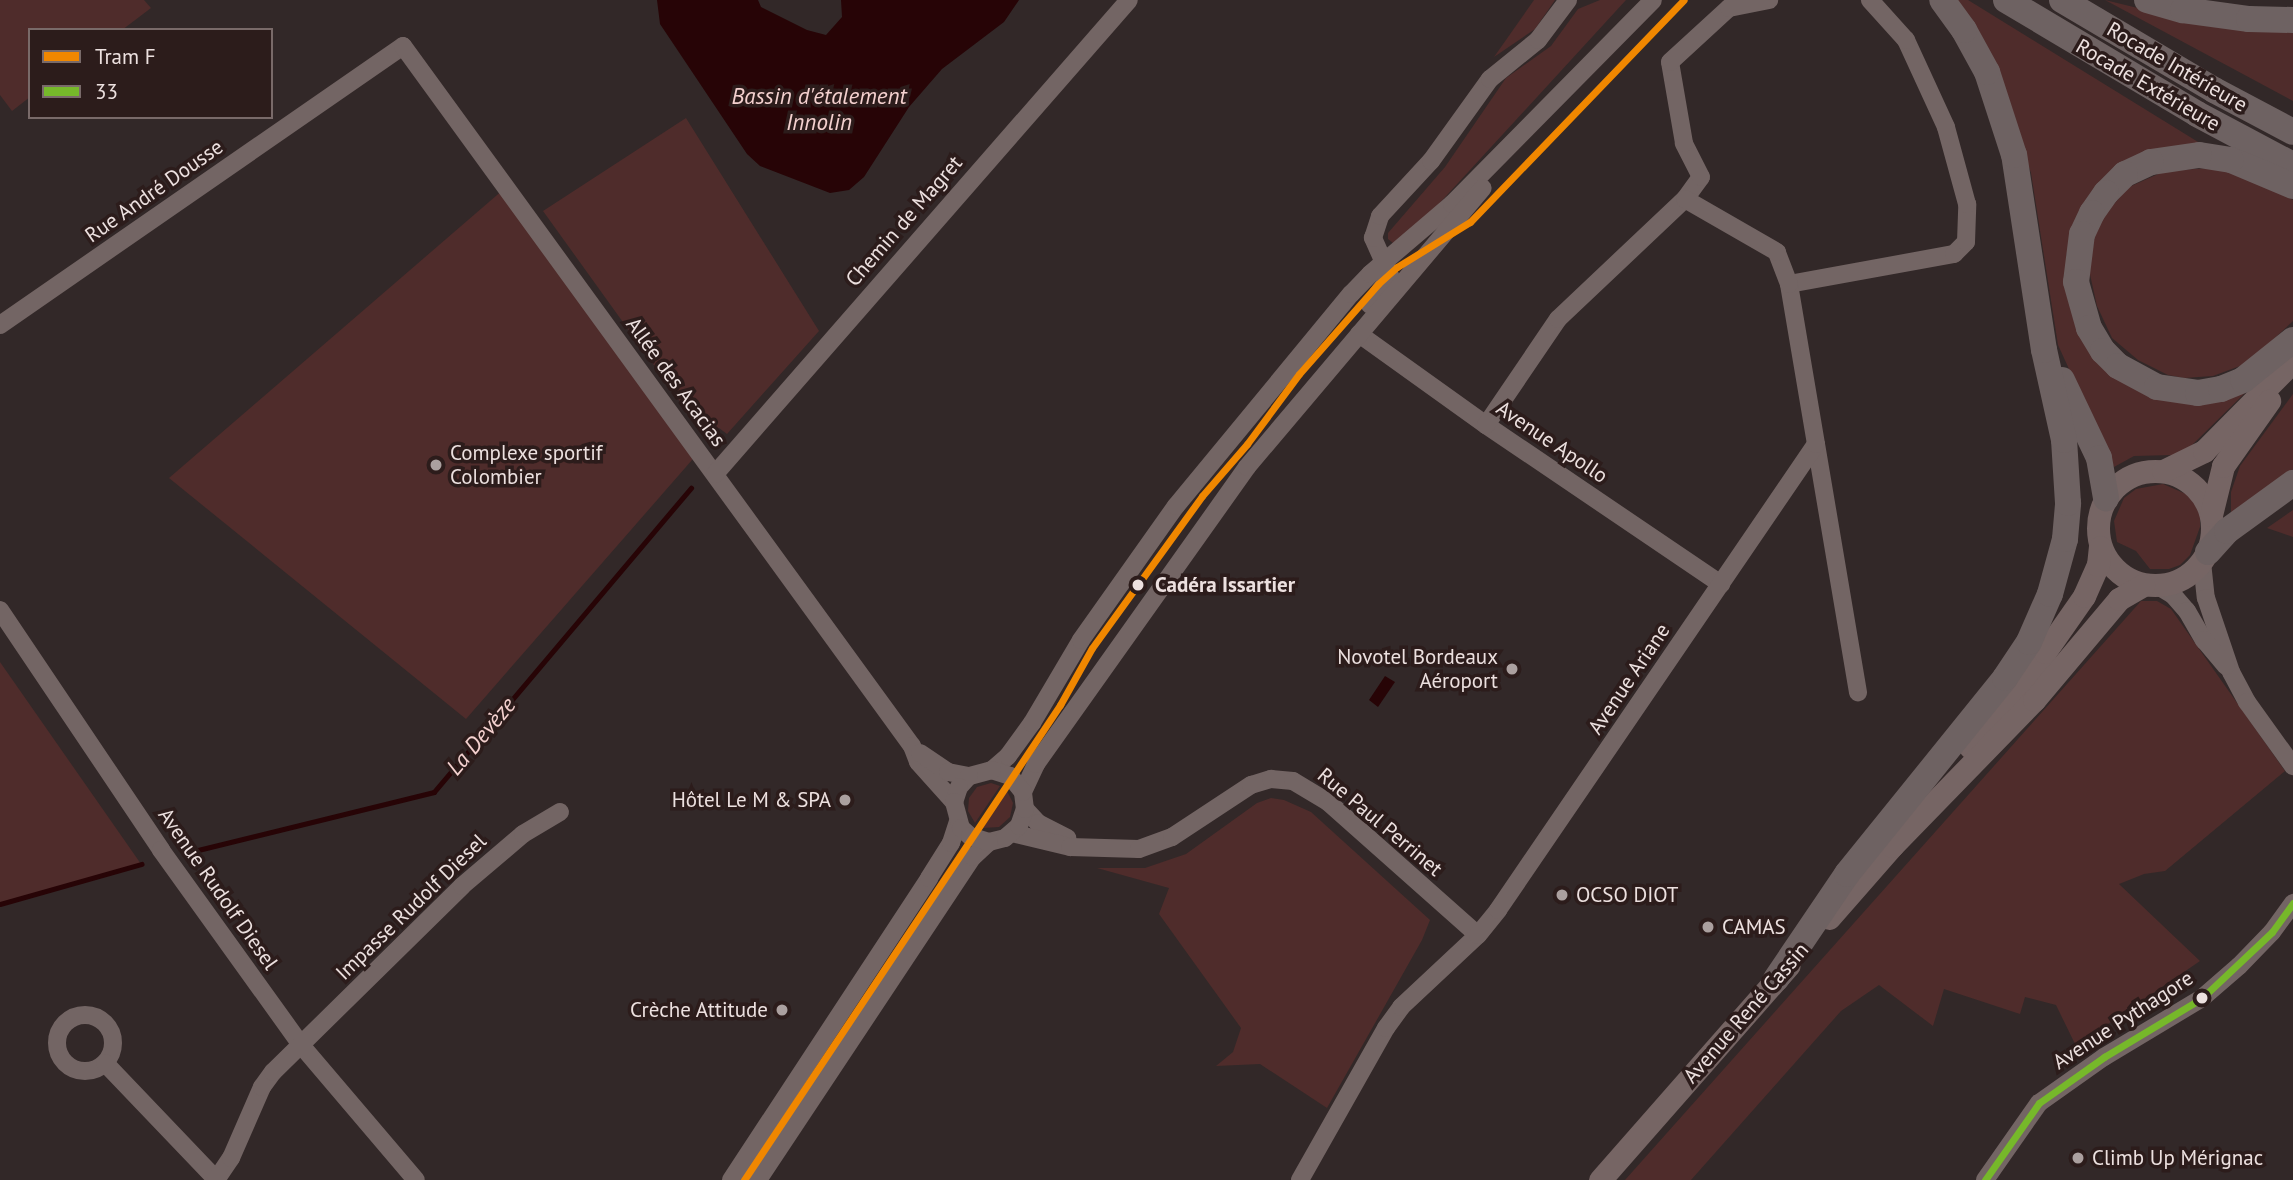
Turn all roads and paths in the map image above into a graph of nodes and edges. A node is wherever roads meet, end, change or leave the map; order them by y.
1 (1129, 0) edge
2 (1568, 0) edge
3 (1653, 0) edge
4 (1769, 0) edge
5 (1870, 0) edge
6 (1942, 0) edge
7 (2006, 0) edge
8 (2062, 0) edge
9 (2147, 0) edge
10 (2293, 20) edge
11 (402, 46) joint
12 (1555, 103) junction
13 (2293, 132) edge
14 (2293, 165) edge
15 (2293, 186) edge
16 (1685, 199) junction
17 (1384, 262) junction
18 (1789, 284) junction
19 (0, 325) edge
20 (2042, 326) junction
21 (1359, 334) junction
22 (2293, 340) edge
23 (2293, 361) edge
24 (2293, 367) edge
25 (1295, 408) junction
26 (1486, 425) junction
27 (1816, 444) junction
28 (2163, 471) junction
29 (715, 474) junction
30 (2293, 483) edge
31 (2106, 498) junction
32 (2211, 515) junction
33 (2100, 547) junction
34 (2205, 557) junction
35 (1721, 584) junction
36 (2150, 586) junction
37 (0, 610) edge
38 (2231, 672) junction
39 (1858, 692) dead end
40 (912, 746) junction
41 (2293, 766) edge
42 (992, 770) junction
43 (969, 776) junction
44 (1024, 801) junction
45 (954, 802) junction
46 (560, 812) dead end
47 (958, 822) junction
48 (1012, 833) junction
49 (989, 842) junction
50 (1892, 846) junction
51 (1090, 847) junction
52 (2293, 903) edge
53 (1478, 935) junction
54 (1776, 979) junction
55 (301, 1045) junction
56 (105, 1063) dead end
57 (217, 1180) edge
58 (416, 1180) edge
59 (731, 1180) edge
60 (758, 1180) edge
61 (1300, 1180) edge
62 (1600, 1180) edge
63 (1985, 1180) edge

1 - 29 street, Chemin de Magret
2 - 17 street
3 - 12 street
4 - 16 street
5 - 18 street
6 - 20 highway
7 - 14 highway, Rocade Extérieure
8 - 13 highway, Rocade Intérieure
9 - 10 highway
11 - 19 street, Rue André Dousse
11 - 29 street, Allée des Acacias
12 - 17 street
12 - 21 street
15 - 22 highway
16 - 18 street
16 - 26 street
17 - 25 street
17 - 42 street
18 - 27 street
20 - 31 highway
20 - 54 highway
21 - 25 street
21 - 26 street, Avenue Apollo
23 - 28 main road
24 - 32 main road
25 - 44 street
26 - 35 street, Avenue Apollo
27 - 35 street, Avenue Ariane
27 - 39 street
28 - 31 main road
28 - 32 main road
29 - 40 street, Allée des Acacias
30 - 34 highway
31 - 33 main road
32 - 34 main road
33 - 36 main road
33 - 50 main road, Avenue René Cassin
34 - 36 main road
34 - 38 street
35 - 53 street, Avenue Ariane
36 - 38 street
36 - 50 main road, Avenue René Cassin
37 - 55 street, Avenue Rudolf Diesel
38 - 41 street
40 - 43 street, Allée des Acacias
40 - 45 street, Allée des Acacias
42 - 43 street
42 - 44 street
43 - 45 street
44 - 48 street
44 - 51 street, Rue Paul Perrinet
45 - 47 street
46 - 55 street, Impasse Rudolf Diesel
47 - 49 street
47 - 59 street
48 - 49 street
48 - 51 street, Rue Paul Perrinet
49 - 60 street
50 - 54 main road, Avenue René Cassin
51 - 53 street, Rue Paul Perrinet
52 - 63 street, Avenue Pythagore
53 - 61 street, Avenue Ariane
54 - 62 main road, Avenue René Cassin
55 - 57 street, Impasse Rudolf Diesel
55 - 58 street, Avenue Rudolf Diesel
56 - 57 street

